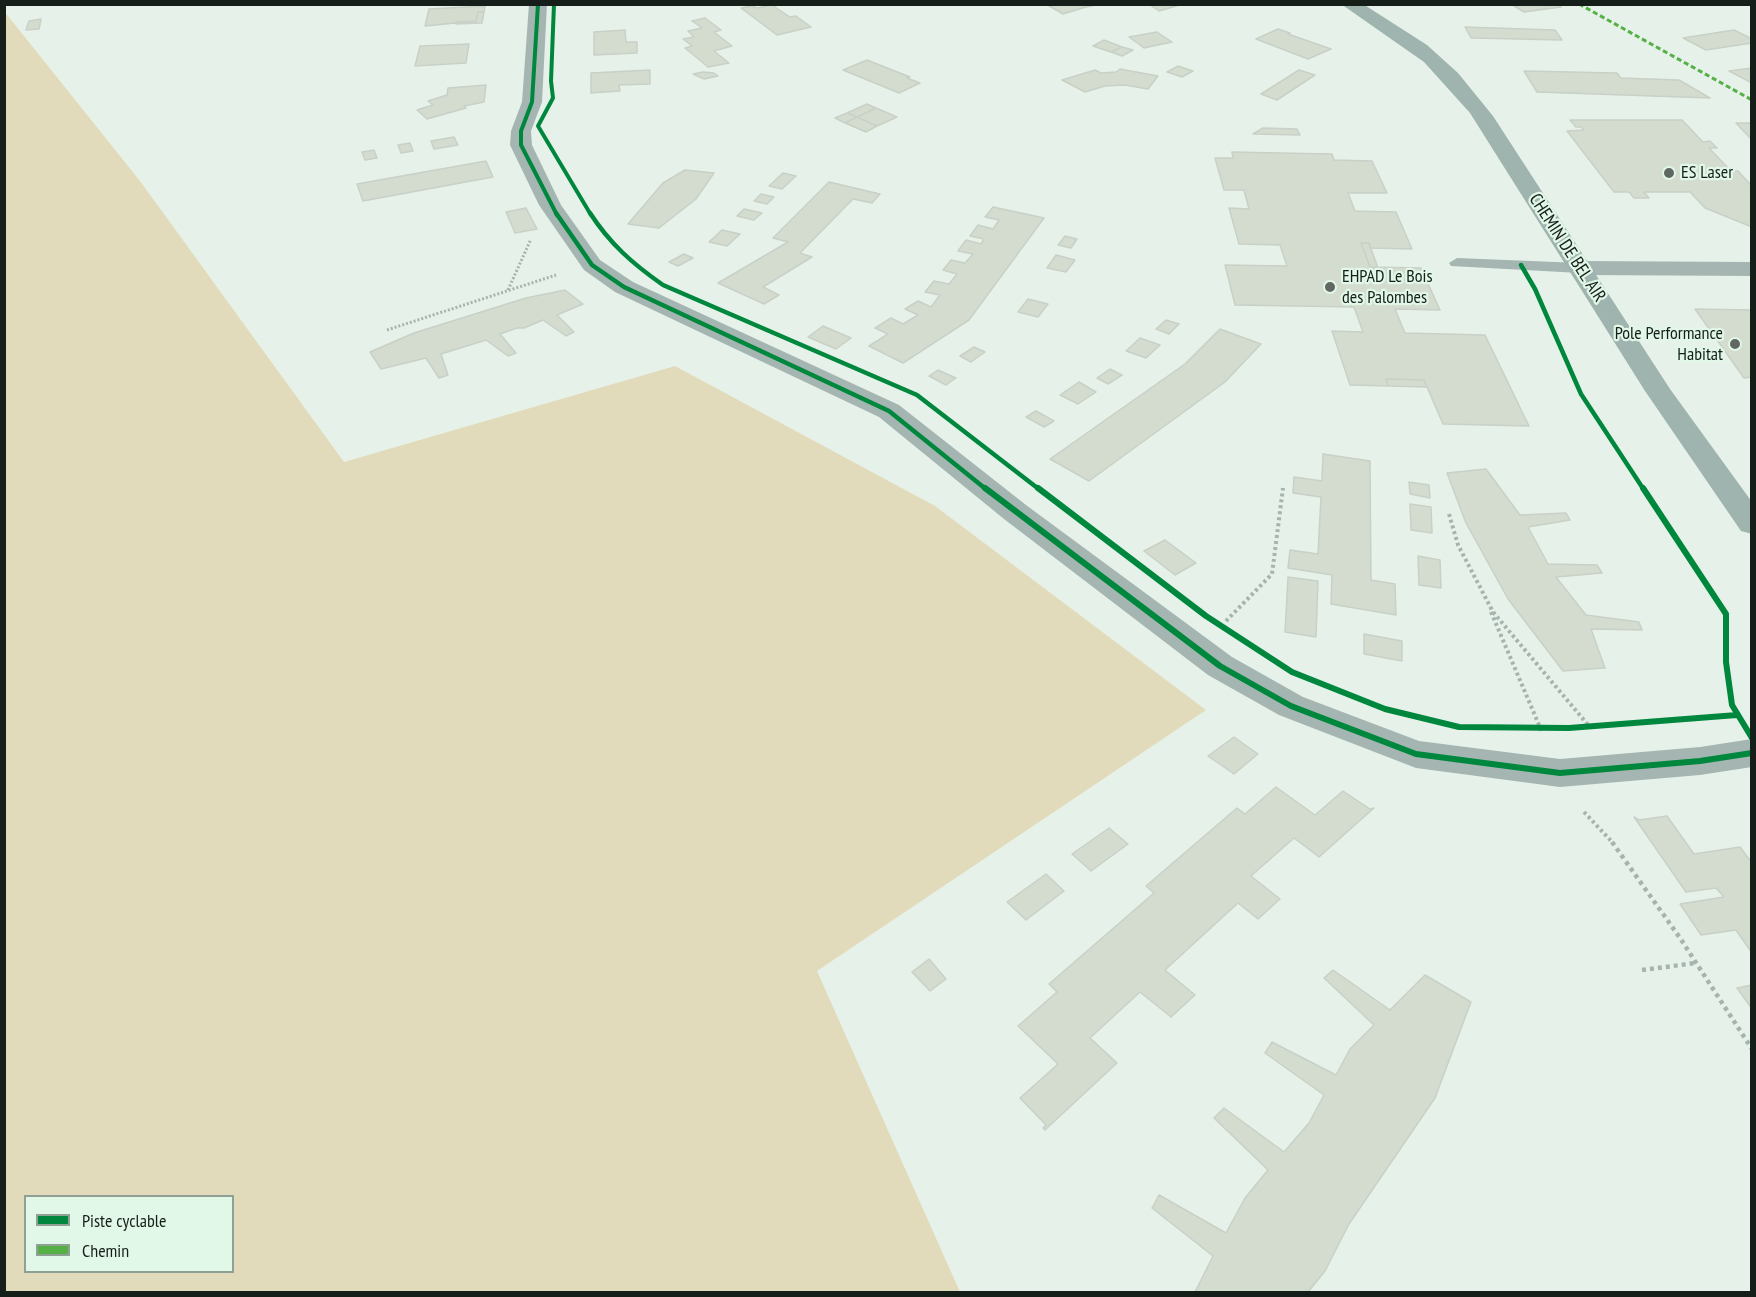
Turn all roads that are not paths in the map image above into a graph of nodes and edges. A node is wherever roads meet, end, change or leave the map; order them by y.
1 (538, 4) edge
2 (1350, 4) edge
3 (1456, 263) dead end
4 (1580, 267) junction
5 (1752, 269) edge
6 (1752, 524) edge
7 (1752, 753) edge

1 - 7 street
2 - 4 street, CHEMIN DE BEL AIR
3 - 4 lane
4 - 5 street
4 - 6 street, CHEMIN DE BEL AIR

